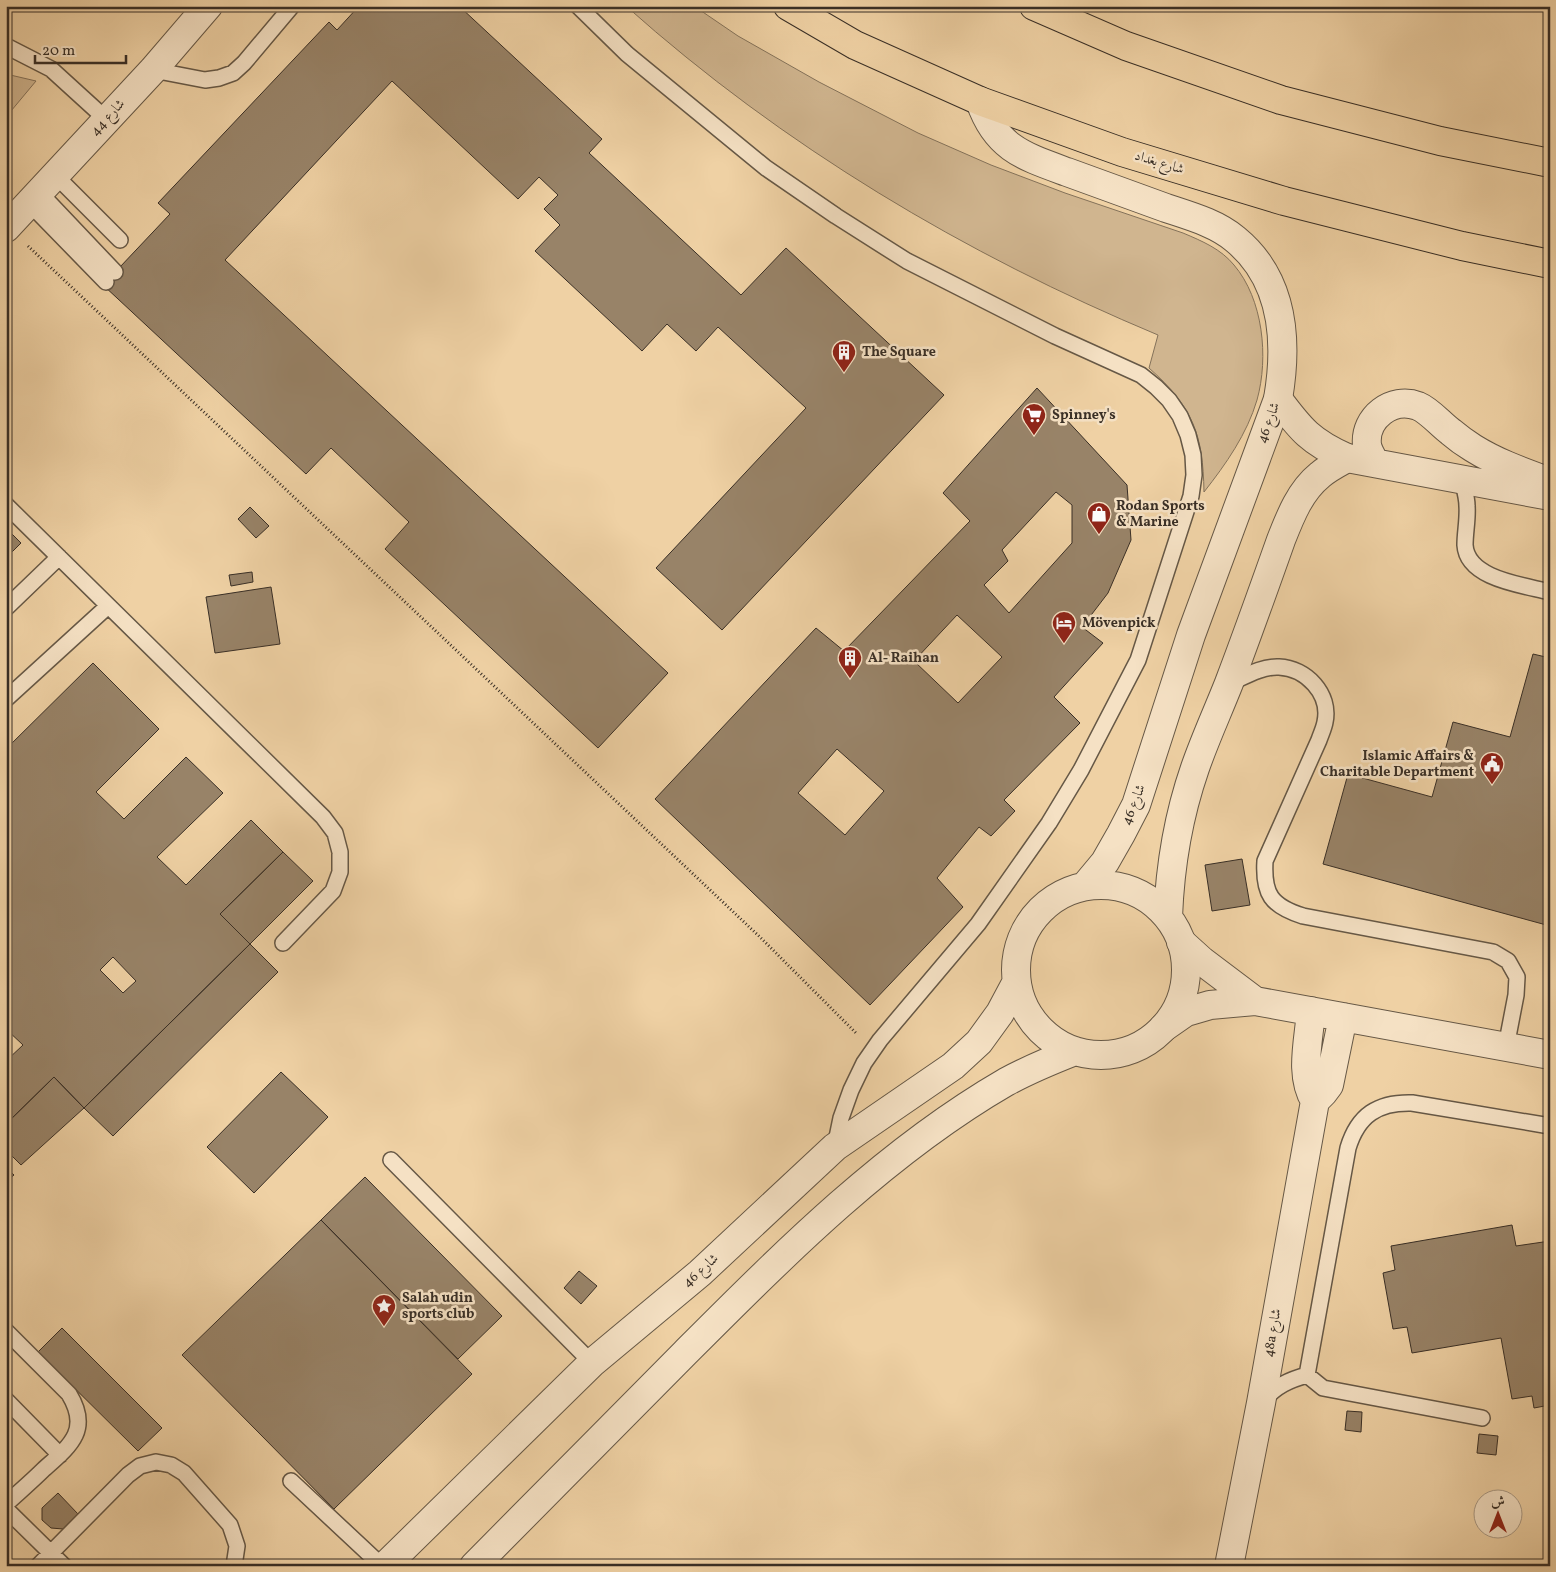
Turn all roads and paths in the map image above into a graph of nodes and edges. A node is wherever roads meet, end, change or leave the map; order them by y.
1 (208, 6) edge
2 (292, 6) edge
3 (578, 6) edge
4 (788, 6) edge
5 (1034, 6) edge
6 (6, 46) edge
7 (153, 70) junction
8 (980, 101) junction
9 (107, 120) junction
10 (1550, 163) edge
11 (42, 191) junction
12 (7, 227) edge
13 (120, 240) dead end
14 (1550, 264) edge
15 (111, 277) dead end
16 (1278, 399) junction
17 (1347, 458) junction
18 (1375, 463) junction
19 (1462, 480) junction
20 (1550, 482) edge
21 (1550, 496) edge
22 (6, 505) edge
23 (59, 557) junction
24 (1550, 592) edge
25 (108, 606) junction
26 (6, 608) edge
27 (1228, 684) junction
28 (6, 699) edge
29 (1085, 886) junction
30 (1168, 917) junction
31 (1181, 942) junction
32 (284, 943) dead end
33 (1016, 983) junction
34 (1255, 1000) junction
35 (1311, 1011) junction
36 (1343, 1017) junction
37 (1163, 1028) junction
38 (852, 1039) dead end
39 (1506, 1047) junction
40 (1075, 1051) junction
41 (1550, 1055) edge
42 (1315, 1100) junction
43 (1550, 1126) edge
44 (835, 1147) junction
45 (391, 1160) dead end
46 (7, 1334) edge
47 (592, 1363) junction
48 (1307, 1375) junction
49 (6, 1400) edge
50 (1261, 1403) junction
51 (1482, 1418) dead end
52 (60, 1454) junction
53 (291, 1481) dead end
54 (6, 1504) edge
55 (6, 1509) edge
56 (51, 1552) junction
57 (38, 1566) edge
58 (64, 1566) edge
59 (234, 1566) edge
60 (384, 1566) edge
61 (474, 1566) edge
62 (1228, 1566) edge

1 - 7 street, شارع 44
2 - 7 lane
3 - 44 lane
4 - 8 main road, شارع بغداد
5 - 10 main road
6 - 9 lane
7 - 9 street, شارع 44
8 - 14 main road, شارع بغداد
8 - 16 street, شارع 46
9 - 11 street, شارع 44
11 - 12 street, شارع 44
11 - 13 lane
11 - 15 lane
12 - 38 path
16 - 17 street
16 - 29 street, شارع 46
17 - 18 street
17 - 27 street
18 - 19 street
18 - 20 street
19 - 21 street
19 - 24 lane
22 - 23 lane
23 - 25 lane
23 - 26 lane
25 - 28 lane
25 - 32 lane
27 - 30 street
27 - 39 lane
29 - 30 street
29 - 33 street
30 - 31 street
31 - 34 street
31 - 37 street
33 - 40 street
33 - 44 street, شارع 46
34 - 35 street
34 - 37 street
35 - 36 street
35 - 42 street, 48a شارع
36 - 39 street
36 - 42 street, 48a شارع
37 - 40 street
39 - 41 street
40 - 61 street
42 - 50 street, 48a شارع
43 - 48 lane
44 - 47 street, شارع 46
45 - 47 lane
46 - 52 lane
47 - 60 street, شارع 46
48 - 50 lane
48 - 51 lane
49 - 52 lane
50 - 62 street, 48a شارع
52 - 54 lane
53 - 60 lane
55 - 56 lane
56 - 57 lane
56 - 58 lane
56 - 59 lane

